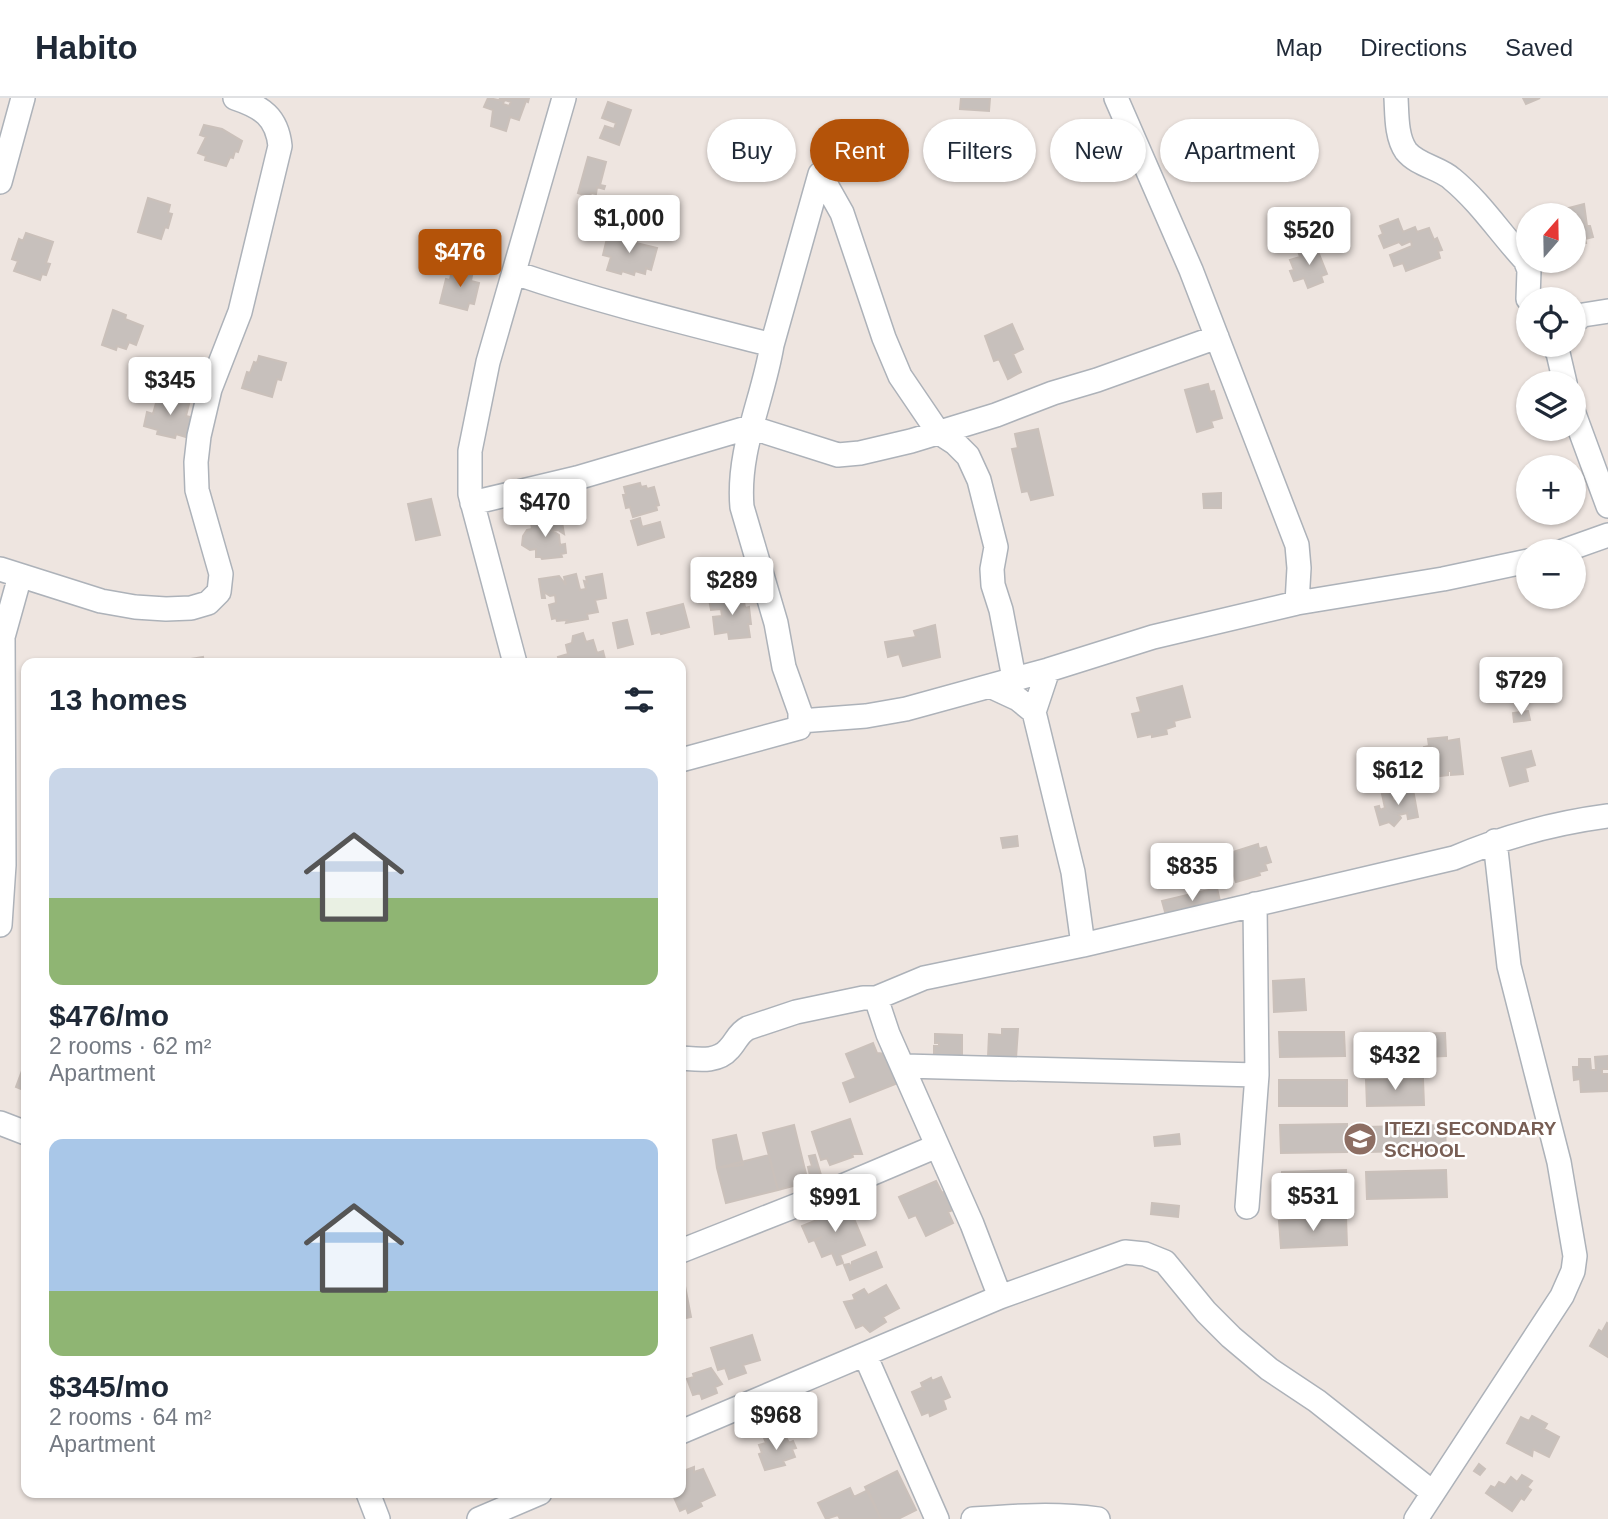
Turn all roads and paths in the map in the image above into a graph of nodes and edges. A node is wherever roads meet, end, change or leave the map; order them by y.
1 (23, 98) edge
2 (235, 98) edge
3 (564, 98) edge
4 (1116, 98) edge
5 (1396, 98) edge
6 (0, 182) edge
7 (515, 273) junction
8 (1528, 287) edge
9 (1608, 312) edge
10 (1586, 315) edge
11 (1217, 337) junction
12 (772, 345) junction
13 (750, 427) junction
14 (937, 432) junction
15 (1584, 441) edge
16 (472, 503) junction
17 (1608, 506) edge
18 (1608, 535) edge
19 (1586, 543) edge
20 (1516, 564) edge
21 (10, 573) edge
22 (1297, 603) junction
23 (514, 658) edge
24 (1048, 670) junction
25 (1014, 678) junction
26 (990, 685) junction
27 (1034, 712) junction
28 (800, 722) junction
29 (686, 760) edge
30 (1608, 816) edge
31 (1495, 841) junction
32 (1255, 904) junction
33 (0, 925) edge
34 (1083, 945) junction
35 (876, 998) junction
36 (686, 1058) edge
37 (904, 1066) junction
38 (1257, 1076) junction
39 (0, 1122) edge
40 (21, 1131) edge
41 (937, 1146) junction
42 (1247, 1207) dead end
43 (686, 1249) edge
44 (999, 1297) junction
45 (865, 1355) junction
46 (686, 1430) edge
47 (1432, 1492) junction
48 (370, 1498) edge
49 (528, 1498) edge
50 (378, 1519) edge
51 (479, 1519) edge
52 (937, 1519) edge
53 (973, 1519) edge
54 (1098, 1519) edge
55 (1416, 1519) edge

1 - 6 street
2 - 21 street
3 - 7 street
4 - 11 street
5 - 8 street
7 - 12 street
7 - 16 street
9 - 10 street
11 - 14 street
11 - 22 street
12 - 13 street
12 - 14 street
13 - 14 street
13 - 16 street
13 - 28 street
14 - 25 street
15 - 17 street
16 - 23 street
18 - 19 street
20 - 22 street
21 - 33 street
22 - 24 street
24 - 25 street
24 - 27 street
25 - 26 street
26 - 27 street
26 - 28 street
27 - 34 street
28 - 29 street
30 - 31 street
31 - 32 street
31 - 47 street
32 - 34 street
32 - 38 street
34 - 35 street
35 - 36 street
35 - 37 street
37 - 38 street
37 - 41 street
38 - 42 street
39 - 40 street
41 - 43 street
41 - 44 street
44 - 45 street
44 - 47 street
45 - 46 street
45 - 52 street
47 - 55 street
48 - 50 street
49 - 51 street
53 - 54 street

